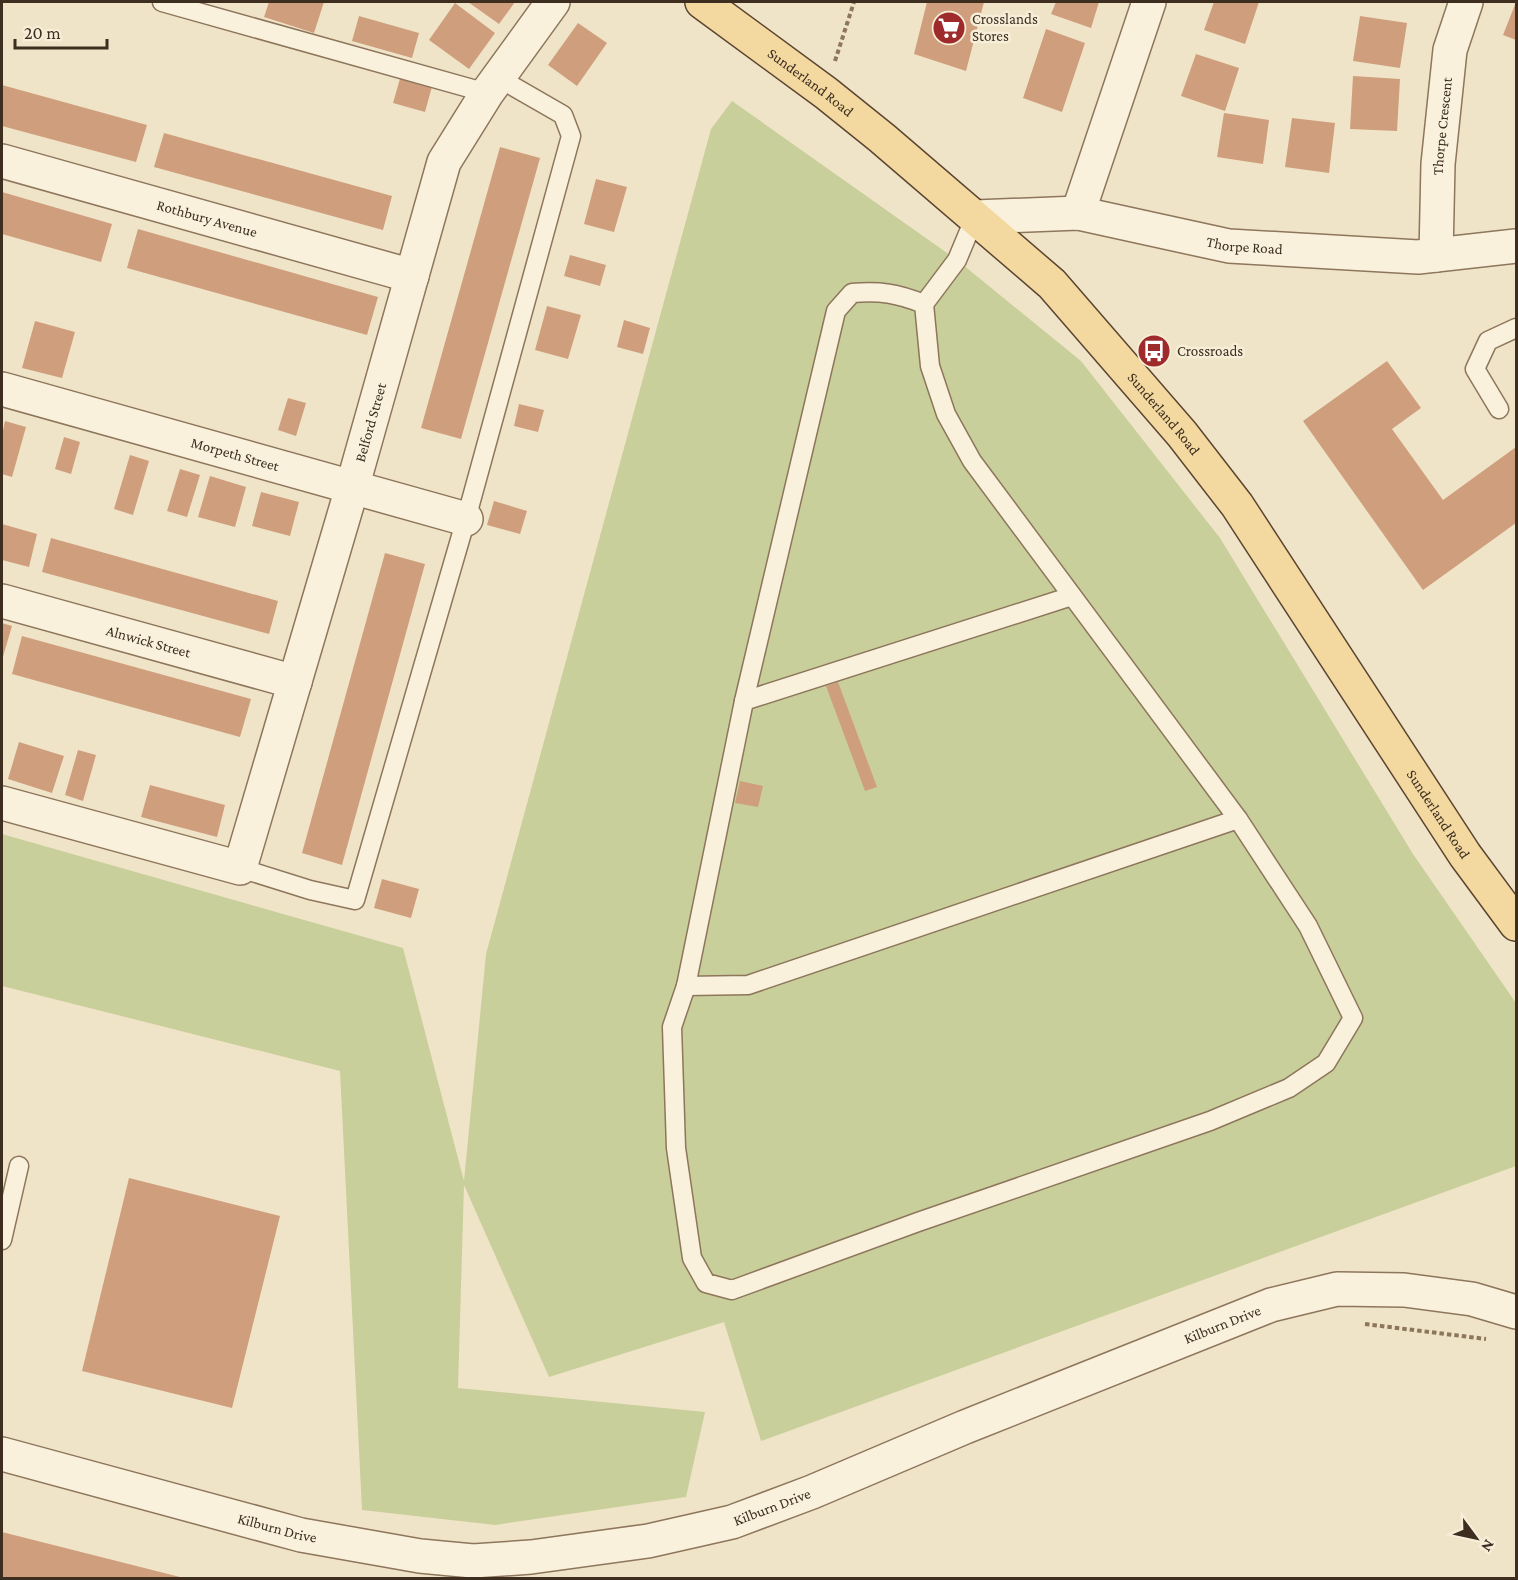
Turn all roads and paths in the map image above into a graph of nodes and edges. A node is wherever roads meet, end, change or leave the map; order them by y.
1 (162, 2) edge
2 (553, 2) edge
3 (702, 2) edge
4 (854, 2) edge
5 (1149, 2) edge
6 (1466, 2) edge
7 (492, 85) junction
8 (826, 93) junction
9 (2, 161) edge
10 (1078, 213) junction
11 (975, 217) junction
12 (1516, 246) edge
13 (1436, 255) junction
14 (412, 276) junction
15 (924, 304) junction
16 (1516, 328) edge
17 (2, 389) edge
18 (1499, 409) dead end
19 (352, 488) junction
20 (466, 519) junction
21 (1071, 596) junction
22 (2, 601) edge
23 (295, 682) junction
24 (744, 701) junction
25 (2, 803) edge
26 (1238, 819) junction
27 (240, 868) junction
28 (1516, 924) edge
29 (686, 986) junction
30 (19, 1166) dead end
31 (2, 1240) edge
32 (1516, 1312) edge
33 (2, 1454) edge

1 - 7 lane
2 - 7 street, Belford Street
3 - 8 main road, Sunderland Road
4 - 8 path
5 - 10 street
6 - 13 street, Thorpe Crescent
7 - 14 street, Belford Street
7 - 20 lane
8 - 11 main road, Sunderland Road
9 - 14 street, Rothbury Avenue
10 - 11 street, Thorpe Road
10 - 13 street, Thorpe Road
11 - 15 lane
11 - 28 main road, Sunderland Road
12 - 13 street, Thorpe Road
14 - 19 street, Belford Street
15 - 21 lane
15 - 24 lane
16 - 18 lane
17 - 19 street, Morpeth Street
19 - 20 street, Morpeth Street
19 - 23 street, Belford Street
20 - 27 lane
21 - 24 lane
21 - 26 lane
22 - 23 street, Alnwick Street
23 - 27 street, Belford Street
24 - 29 lane
25 - 27 street
26 - 29 lane
26 - 29 lane
30 - 31 lane
32 - 33 street, Kilburn Drive

